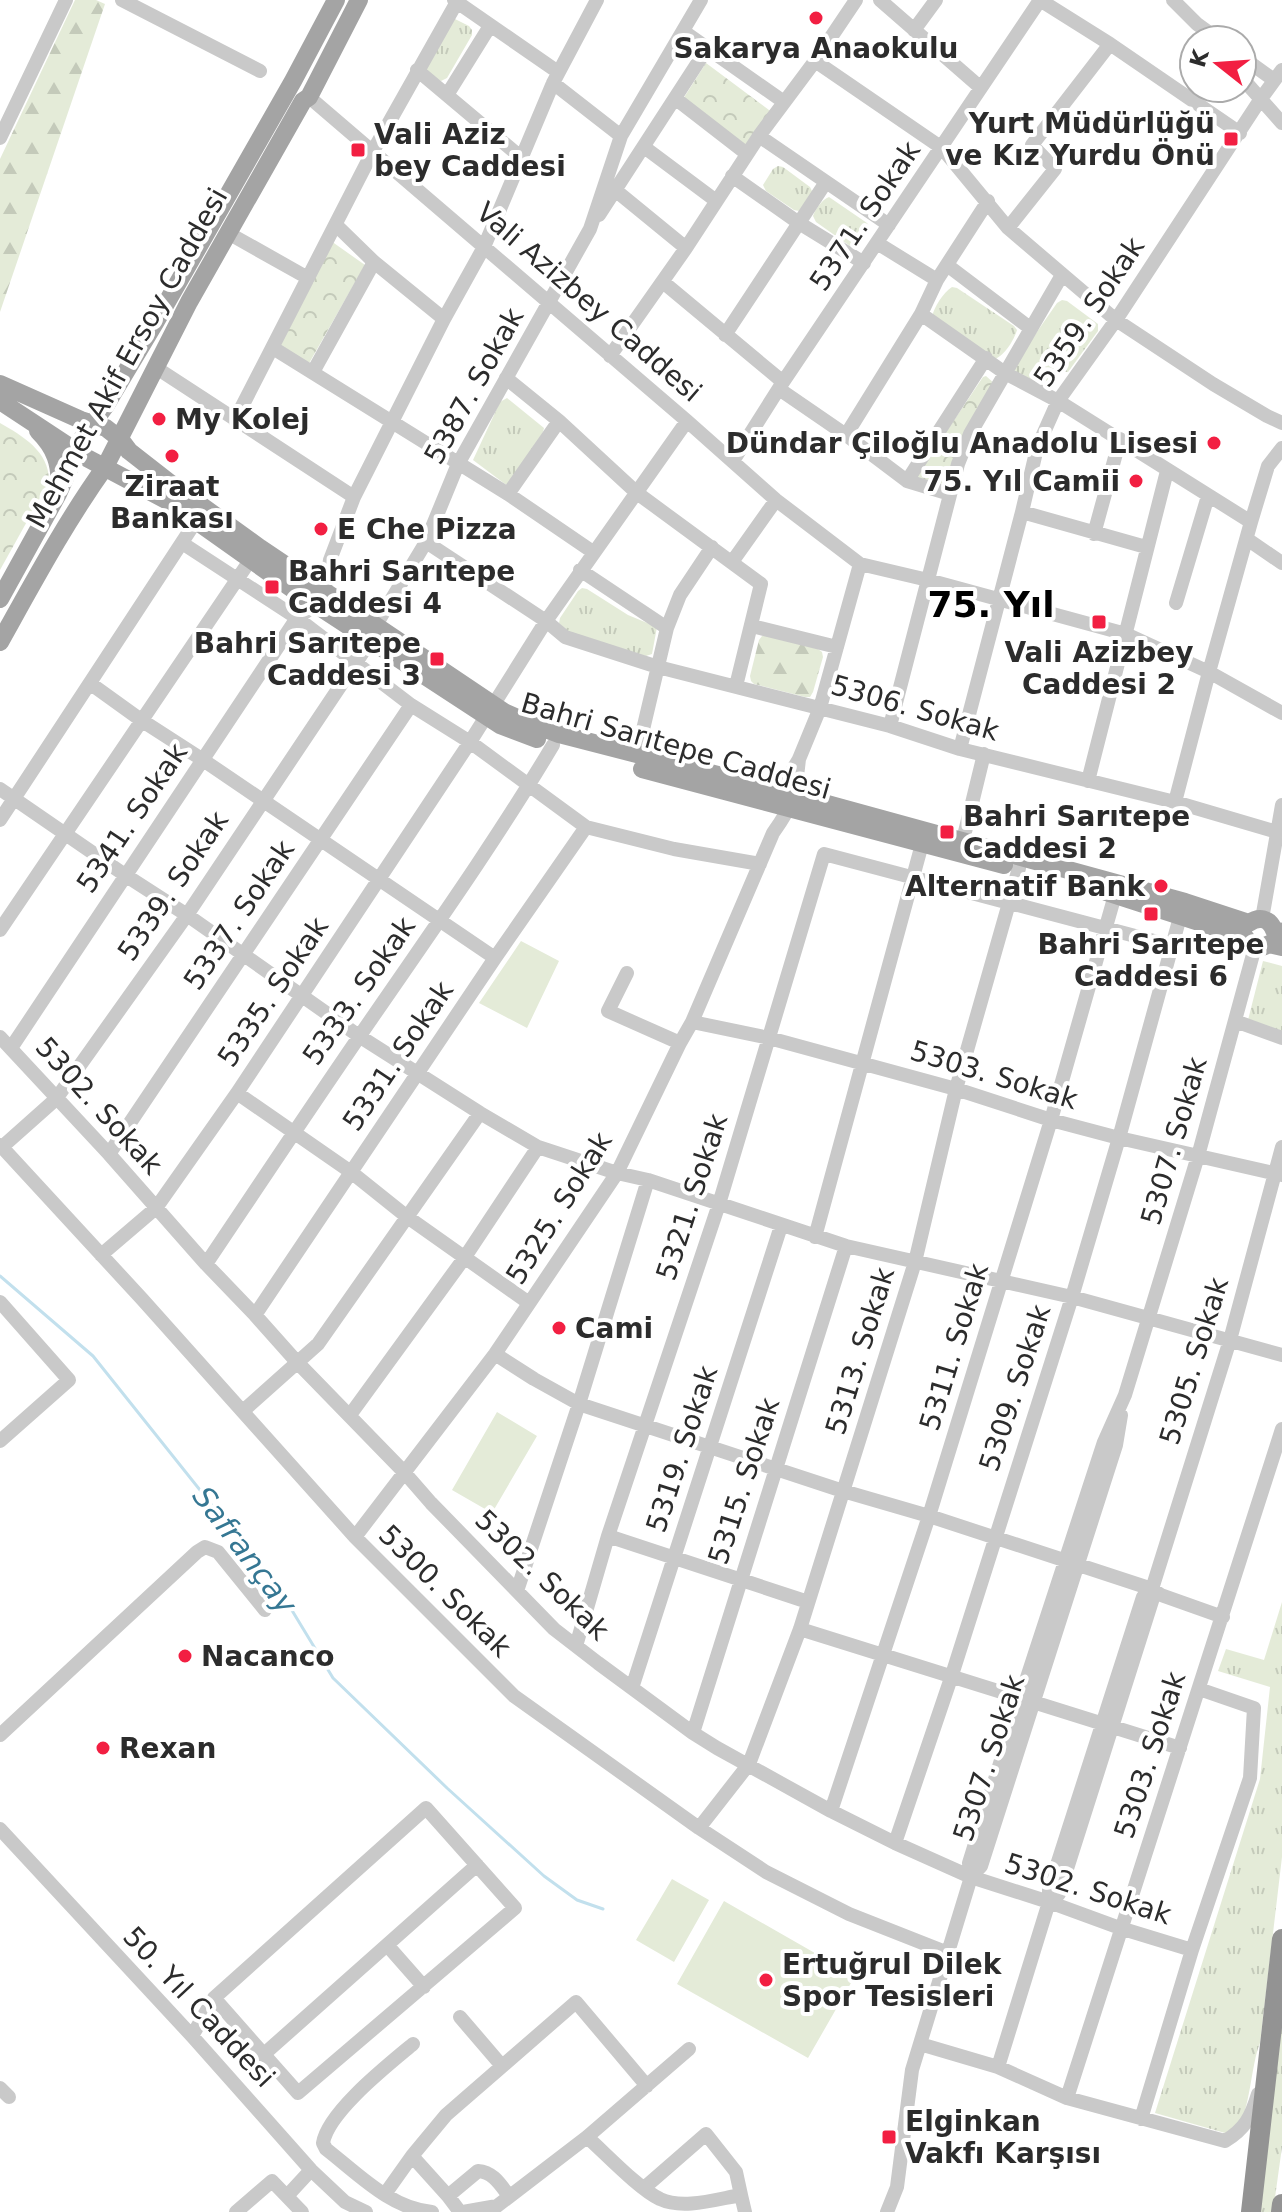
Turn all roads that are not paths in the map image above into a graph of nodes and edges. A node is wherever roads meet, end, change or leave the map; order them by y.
1 (66, 0) edge
2 (122, 0) edge
3 (336, 0) edge
4 (359, 0) edge
5 (597, 0) edge
6 (701, 0) edge
7 (856, 0) edge
8 (880, 0) edge
9 (936, 0) edge
10 (1040, 0) edge
11 (1173, 0) edge
12 (456, 1) edge
13 (1197, 24) edge
14 (490, 26) junction
15 (914, 30) junction
16 (683, 31) junction
17 (1110, 44) junction
18 (708, 47) junction
19 (815, 61) junction
20 (1258, 65) edge
21 (417, 70) junction
22 (260, 71) dead end
23 (1278, 75) edge
24 (556, 78) junction
25 (981, 88) junction
26 (301, 92) junction
27 (447, 95) junction
28 (1258, 98) edge
29 (676, 99) junction
30 (1260, 100) junction
31 (784, 102) junction
32 (1282, 123) edge
33 (1240, 133) junction
34 (621, 136) junction
35 (759, 136) junction
36 (0, 138) edge
37 (644, 147) junction
38 (942, 148) junction
39 (373, 151) junction
40 (747, 154) junction
41 (523, 159) junction
42 (732, 176) junction
43 (826, 182) junction
44 (610, 186) junction
45 (715, 200) junction
46 (988, 201) junction
47 (799, 223) junction
48 (336, 225) junction
49 (889, 225) junction
50 (1008, 228) junction
51 (228, 233) junction
52 (877, 243) junction
53 (484, 247) junction
54 (686, 248) junction
55 (374, 262) junction
56 (864, 263) junction
57 (947, 265) junction
58 (1062, 275) junction
59 (308, 278) junction
60 (937, 280) junction
61 (663, 282) junction
62 (549, 303) junction
63 (921, 314) junction
64 (444, 319) junction
65 (1116, 320) junction
66 (1030, 328) junction
67 (725, 335) junction
68 (273, 348) junction
69 (610, 356) junction
70 (986, 358) junction
71 (155, 367) junction
72 (313, 372) junction
73 (1005, 373) junction
74 (506, 378) junction
75 (0, 384) edge
76 (781, 386) junction
77 (1058, 401) junction
78 (48, 405) junction
79 (106, 405) junction
80 (8, 406) edge
81 (235, 420) junction
82 (559, 421) junction
83 (687, 421) junction
84 (392, 422) junction
85 (91, 423) junction
86 (1282, 423) edge
87 (846, 435) junction
88 (120, 439) junction
89 (1120, 439) junction
90 (1282, 448) edge
91 (77, 451) junction
92 (733, 461) junction
93 (458, 464) junction
94 (105, 467) junction
95 (1167, 471) junction
96 (907, 481) junction
97 (637, 493) junction
98 (58, 494) junction
99 (508, 494) junction
100 (950, 494) junction
101 (1208, 496) junction
102 (354, 497) junction
103 (776, 500) junction
104 (1022, 512) junction
105 (196, 521) junction
106 (1251, 522) junction
107 (1094, 534) junction
108 (1247, 539) junction
109 (426, 542) junction
110 (182, 543) junction
111 (712, 547) junction
112 (1146, 547) junction
113 (593, 552) junction
114 (251, 559) junction
115 (330, 560) junction
116 (732, 562) junction
117 (1282, 563) edge
118 (860, 564) junction
119 (580, 570) junction
120 (238, 579) junction
121 (928, 580) junction
122 (302, 586) junction
123 (320, 598) junction
124 (0, 599) edge
125 (998, 600) junction
126 (1176, 603) dead end
127 (297, 618) junction
128 (546, 621) junction
129 (752, 626) junction
130 (667, 628) junction
131 (374, 632) junction
132 (1126, 634) junction
133 (0, 642) edge
134 (837, 647) junction
135 (356, 661) junction
136 (658, 667) junction
137 (1209, 672) junction
138 (91, 684) junction
139 (736, 686) junction
140 (411, 705) junction
141 (820, 708) junction
142 (490, 710) junction
143 (1282, 713) edge
144 (141, 720) junction
145 (890, 726) junction
146 (470, 742) junction
147 (553, 745) junction
148 (960, 749) junction
149 (984, 754) junction
150 (637, 755) junction
151 (203, 760) junction
152 (1088, 781) junction
153 (530, 784) junction
154 (0, 789) edge
155 (15, 799) junction
156 (263, 800) junction
157 (786, 800) junction
158 (1175, 802) junction
159 (1282, 805) edge
160 (0, 820) edge
161 (586, 827) junction
162 (1277, 832) junction
163 (65, 834) junction
164 (321, 840) junction
165 (963, 840) junction
166 (922, 844) junction
167 (760, 864) junction
168 (1019, 868) junction
169 (125, 875) junction
170 (914, 877) junction
171 (380, 879) junction
172 (1115, 895) junction
173 (1009, 902) junction
174 (187, 915) junction
175 (1180, 917) junction
176 (439, 921) junction
177 (1104, 927) junction
178 (0, 930) edge
179 (1265, 935) edge
180 (1173, 946) junction
181 (244, 955) junction
182 (495, 958) junction
183 (627, 973) dead end
184 (303, 995) junction
185 (1235, 1021) junction
186 (692, 1022) junction
187 (359, 1036) junction
188 (769, 1038) junction
189 (1282, 1038) edge
190 (5, 1042) edge
191 (680, 1043) junction
192 (862, 1063) junction
193 (419, 1073) junction
194 (956, 1089) junction
195 (237, 1093) junction
196 (56, 1099) junction
197 (480, 1113) junction
198 (1051, 1120) junction
199 (294, 1132) junction
200 (1119, 1138) junction
201 (1, 1146) edge
202 (538, 1147) junction
203 (1282, 1147) edge
204 (109, 1154) junction
205 (1198, 1156) junction
206 (351, 1172) junction
207 (617, 1173) junction
208 (1278, 1175) edge
209 (648, 1180) junction
210 (719, 1204) junction
211 (156, 1208) junction
212 (406, 1216) junction
213 (781, 1226) junction
214 (815, 1237) junction
215 (846, 1246) junction
216 (101, 1255) junction
217 (465, 1257) junction
218 (915, 1262) junction
219 (206, 1264) junction
220 (1002, 1281) junction
221 (1072, 1297) junction
222 (0, 1302) edge
223 (529, 1303) junction
224 (255, 1315) junction
225 (1149, 1317) junction
226 (1230, 1340) junction
227 (495, 1354) junction
228 (1282, 1355) edge
229 (296, 1361) junction
230 (579, 1404) junction
231 (243, 1411) junction
232 (350, 1415) junction
233 (645, 1425) junction
234 (1282, 1429) edge
235 (0, 1441) edge
236 (710, 1446) junction
237 (777, 1468) junction
238 (404, 1472) junction
239 (843, 1491) junction
240 (929, 1516) junction
241 (608, 1536) junction
242 (355, 1537) junction
243 (995, 1539) junction
244 (674, 1559) junction
245 (1072, 1562) junction
246 (740, 1580) junction
247 (1152, 1589) junction
248 (517, 1591) junction
249 (808, 1602) junction
250 (265, 1610) dead end
251 (1223, 1617) junction
252 (800, 1629) junction
253 (576, 1646) junction
254 (883, 1656) junction
255 (951, 1678) junction
256 (632, 1688) junction
257 (1199, 1689) junction
258 (1027, 1700) junction
259 (1107, 1727) junction
260 (693, 1733) junction
261 (0, 1735) edge
262 (1180, 1748) junction
263 (749, 1764) junction
264 (831, 1811) junction
265 (699, 1828) junction
266 (2, 1836) edge
267 (895, 1843) junction
268 (477, 1865) junction
269 (971, 1877) junction
270 (1049, 1902) junction
271 (1120, 1928) junction
272 (1282, 1939) edge
273 (387, 1945) junction
274 (1192, 1950) junction
275 (948, 1953) junction
276 (424, 1987) junction
277 (214, 1998) junction
278 (460, 2017) dead end
279 (192, 2036) junction
280 (413, 2044) dead end
281 (920, 2044) junction
282 (689, 2049) dead end
283 (263, 2055) junction
284 (1268, 2055) junction
285 (502, 2066) junction
286 (998, 2067) junction
287 (647, 2086) junction
288 (1067, 2098) junction
289 (1141, 2119) junction
290 (587, 2137) junction
291 (412, 2156) junction
292 (311, 2170) junction
293 (644, 2188) junction
294 (385, 2194) junction
295 (741, 2195) junction
296 (287, 2196) junction
297 (448, 2196) junction
298 (1282, 2204) edge
299 (501, 2205) edge
300 (236, 2212) edge
301 (302, 2212) edge
302 (366, 2212) edge
303 (432, 2212) edge
304 (461, 2212) edge
305 (745, 2212) edge
306 (887, 2212) edge
307 (1251, 2212) edge
308 (1281, 2212) edge

1 - 36 street
2 - 22 street
3 - 26 main road, Mehmet Akif Ersoy Caddesi
4 - 26 main road, Mehmet Akif Ersoy Caddesi
5 - 24 street
6 - 16 street
7 - 19 street
8 - 15 street
9 - 15 street
10 - 17 street
10 - 25 street, 5371. Sokak
11 - 13 street
12 - 14 street
12 - 21 street
14 - 24 street
14 - 27 street
15 - 25 street
16 - 18 street
16 - 34 street
17 - 33 street
17 - 50 street
18 - 29 street
18 - 31 street
19 - 31 street
19 - 38 street
20 - 23 street
21 - 27 street
21 - 39 street
23 - 30 street, 5359. Sokak
24 - 34 street
24 - 41 street
25 - 38 street, 5371. Sokak
26 - 39 street, Vali Azizbey Caddesi
26 - 51 main road, Mehmet Akif Ersoy Caddesi
26 - 79 main road, Mehmet Akif Ersoy Caddesi
27 - 41 street
28 - 30 street
29 - 37 street
29 - 40 street
30 - 32 street
30 - 33 street, 5359. Sokak
31 - 35 street
33 - 65 street, 5359. Sokak
34 - 44 street
35 - 40 street
35 - 43 street
37 - 44 street
37 - 45 street
38 - 46 street
38 - 49 street, 5371. Sokak
39 - 48 street
39 - 53 street, Vali Azizbey Caddesi
40 - 42 street
41 - 53 street
42 - 45 street
42 - 47 street
43 - 47 street
43 - 49 street
44 - 54 street
44 - 62 street, 5387. Sokak
45 - 54 street
46 - 50 street
46 - 57 street
47 - 56 street
47 - 67 street
48 - 55 street
48 - 59 street
49 - 52 street, 5371. Sokak
50 - 58 street
51 - 59 street
51 - 71 main road, Mehmet Akif Ersoy Caddesi
52 - 56 street, 5371. Sokak
52 - 60 street
53 - 62 street, Vali Azizbey Caddesi
53 - 64 street
54 - 61 street
55 - 64 street
55 - 72 street
56 - 76 street, 5371. Sokak
57 - 60 street
57 - 66 street
58 - 65 street
58 - 66 street
59 - 68 street
60 - 63 street
61 - 67 street
61 - 69 street
62 - 69 street, Vali Azizbey Caddesi
62 - 74 street, 5387. Sokak
63 - 70 street
63 - 87 street
64 - 84 street
65 - 77 street, 5359. Sokak
65 - 86 street
66 - 73 street
67 - 76 street
68 - 72 street
68 - 81 street
69 - 83 street, Vali Azizbey Caddesi
70 - 73 street
70 - 96 street
71 - 81 street
71 - 88 main road, Mehmet Akif Ersoy Caddesi
72 - 84 street
73 - 77 street
73 - 100 street
74 - 82 street
74 - 93 street, 5387. Sokak
75 - 78 main road
76 - 87 street
76 - 92 street, 5371. Sokak
77 - 89 street
77 - 104 street, 5359. Sokak
78 - 79 main road
78 - 85 main road, Bahri Sarıtepe Caddesi
79 - 85 main road, Mehmet Akif Ersoy Caddesi
80 - 91 main road, Bahri Sarıtepe Caddesi
80 - 98 main road
81 - 102 street
82 - 97 street
82 - 99 street
83 - 92 street, Vali Azizbey Caddesi
83 - 97 street, 5335. Sokak
84 - 93 street
84 - 102 street
85 - 88 main road, Bahri Sarıtepe Caddesi
85 - 91 main road, Mehmet Akif Ersoy Caddesi
87 - 96 street
88 - 94 main road, Mehmet Akif Ersoy Caddesi
88 - 122 main road, Bahri Sarıtepe Caddesi
89 - 95 street
89 - 107 street
90 - 106 street
91 - 94 main road, Bahri Sarıtepe Caddesi
91 - 98 main road, Mehmet Akif Ersoy Caddesi
92 - 103 street, Vali Azizbey Caddesi
93 - 99 street
93 - 109 street, 5387. Sokak
94 - 105 main road, Bahri Sarıtepe Caddesi
94 - 133 main road, Mehmet Akif Ersoy Caddesi
95 - 101 street
95 - 112 street
96 - 100 street
97 - 111 street
97 - 113 street, 5335. Sokak
98 - 124 main road, Mehmet Akif Ersoy Caddesi
99 - 113 street
100 - 121 street
101 - 106 street
101 - 126 street
102 - 115 street
103 - 116 street
103 - 118 street, Vali Azizbey Caddesi
104 - 107 street
104 - 125 street, 5359. Sokak
105 - 110 street
105 - 114 main road, Bahri Sarıtepe Caddesi
106 - 108 street
107 - 112 street
108 - 117 street
108 - 137 street
109 - 128 street, 5306. Sokak
109 - 131 street, 5387. Sokak
110 - 120 street
110 - 138 street
111 - 116 street
111 - 130 street
112 - 132 street
113 - 119 street, 5335. Sokak
114 - 120 street
114 - 122 main road, Bahri Sarıtepe Caddesi
115 - 122 street
115 - 123 street
116 - 129 street
118 - 121 street, Vali Azizbey Caddesi
118 - 134 street, 5325. Sokak
119 - 128 street, 5335. Sokak
119 - 130 street
120 - 127 street
120 - 144 street
121 - 125 street, Vali Azizbey Caddesi
121 - 145 street
122 - 123 main road, Bahri Sarıtepe Caddesi
122 - 127 street
123 - 127 street
123 - 131 main road, Bahri Sarıtepe Caddesi
125 - 132 street, Vali Azizbey Caddesi
125 - 148 street, 5359. Sokak
127 - 135 street
127 - 151 street, 5341. Sokak
128 - 136 street, 5306. Sokak
128 - 142 street, 5335. Sokak
129 - 134 street
129 - 139 street
130 - 136 street
131 - 135 street, 5339. Sokak
131 - 142 main road, Bahri Sarıtepe Caddesi
132 - 137 street, Vali Azizbey Caddesi
132 - 152 street
134 - 141 street, 5325. Sokak
135 - 140 street
135 - 156 street, 5339. Sokak
136 - 139 street, 5306. Sokak
136 - 150 street
137 - 143 street, Vali Azizbey Caddesi
137 - 158 street
138 - 144 street
138 - 155 street
139 - 141 street, 5306. Sokak
140 - 146 street
140 - 164 street, 5337. Sokak
141 - 145 street, 5306. Sokak
141 - 157 street, 5325. Sokak
142 - 146 street, 5335. Sokak
142 - 147 main road, Bahri Sarıtepe Caddesi
142 - 150 main road, Bahri Sarıtepe Caddesi
144 - 151 street
144 - 163 street
145 - 148 street, 5306. Sokak
146 - 153 street
146 - 171 street, 5335. Sokak
147 - 153 street, 5333. Sokak
147 - 157 main road, Bahri Sarıtepe Caddesi
148 - 149 street, 5306. Sokak
149 - 152 street, 5306. Sokak
149 - 165 street
150 - 157 main road, Bahri Sarıtepe Caddesi
151 - 156 street
151 - 169 street, 5341. Sokak
152 - 158 street, 5306. Sokak
153 - 161 street
153 - 176 street, 5333. Sokak
154 - 155 street
155 - 160 street
155 - 163 street
156 - 164 street
156 - 174 street, 5339. Sokak
157 - 165 main road, Bahri Sarıtepe Caddesi
157 - 166 main road, Bahri Sarıtepe Caddesi
157 - 167 street, 5325. Sokak
158 - 162 street, 5306. Sokak
159 - 162 street, 5307. Sokak
161 - 167 street
161 - 182 street, 5331. Sokak
162 - 179 street, 5307. Sokak
163 - 169 street
163 - 178 street
164 - 171 street
164 - 181 street, 5337. Sokak
165 - 179 main road, Bahri Sarıtepe Caddesi
166 - 168 main road, Bahri Sarıtepe Caddesi
166 - 170 street
167 - 186 street, 5325. Sokak
168 - 172 main road, Bahri Sarıtepe Caddesi
168 - 173 street, 5313. Sokak
169 - 174 street
169 - 190 street, 5341. Sokak
170 - 173 street
170 - 188 street, 5321. Sokak
170 - 192 street
171 - 176 street
171 - 184 street, 5335. Sokak
172 - 175 main road, Bahri Sarıtepe Caddesi
172 - 177 street, 5311. Sokak
173 - 177 street
173 - 194 street, 5313. Sokak
174 - 181 street
174 - 196 street, 5339. Sokak
175 - 179 main road, Bahri Sarıtepe Caddesi
175 - 180 street, 5309. Sokak
176 - 182 street
176 - 187 street, 5333. Sokak
177 - 180 street
177 - 198 street, 5311. Sokak
179 - 185 street, 5307. Sokak
180 - 200 street, 5309. Sokak
181 - 184 street
181 - 204 street, 5337. Sokak
182 - 193 street, 5331. Sokak
183 - 191 street
184 - 187 street
184 - 195 street, 5335. Sokak
185 - 189 street
185 - 205 street, 5307. Sokak
186 - 188 street, 5303. Sokak
186 - 191 street, 5325. Sokak
187 - 193 street
187 - 199 street, 5333. Sokak
188 - 192 street, 5303. Sokak
188 - 210 street, 5321. Sokak
190 - 196 street, 5302. Sokak
191 - 207 street, 5325. Sokak
192 - 194 street, 5303. Sokak
192 - 214 street
193 - 197 street
193 - 206 street, 5331. Sokak
194 - 198 street, 5303. Sokak
194 - 218 street, 5313. Sokak
195 - 199 street
195 - 211 street, 5335. Sokak
196 - 201 street, 5339. Sokak
196 - 204 street, 5302. Sokak
197 - 202 street
197 - 212 street
198 - 200 street, 5303. Sokak
198 - 220 street, 5311. Sokak
199 - 206 street
199 - 219 street, 5333. Sokak
200 - 205 street, 5303. Sokak
200 - 221 street, 5309. Sokak
201 - 216 street, 5300. Sokak
202 - 207 street
202 - 217 street
203 - 208 street, 5305. Sokak
204 - 211 street, 5302. Sokak
205 - 208 street, 5303. Sokak
205 - 225 street, 5307. Sokak
206 - 212 street
206 - 224 street, 5331. Sokak
207 - 209 street
207 - 223 street, 5325. Sokak
208 - 226 street, 5305. Sokak
209 - 210 street
209 - 230 street
210 - 213 street
210 - 233 street, 5321. Sokak
211 - 216 street, 5335. Sokak
211 - 219 street, 5302. Sokak
212 - 217 street
212 - 229 street
213 - 214 street
213 - 236 street, 5319. Sokak
214 - 215 street
215 - 218 street
215 - 237 street, 5315. Sokak
216 - 231 street, 5300. Sokak
217 - 223 street
217 - 232 street
218 - 220 street
218 - 239 street, 5313. Sokak
219 - 224 street, 5302. Sokak
220 - 221 street
220 - 240 street, 5311. Sokak
221 - 225 street
221 - 243 street, 5309. Sokak
222 - 235 street
223 - 227 street, 5325. Sokak
224 - 229 street, 5302. Sokak
225 - 226 street
225 - 245 street, 5307. Sokak
226 - 228 street
226 - 247 street, 5305. Sokak
227 - 230 street
227 - 238 street, 5325. Sokak
229 - 231 street
229 - 232 street, 5302. Sokak
230 - 233 street
230 - 248 street
231 - 242 street, 5300. Sokak
232 - 238 street, 5302. Sokak
233 - 236 street
233 - 241 street, 5321. Sokak
234 - 251 street, 5303. Sokak
236 - 237 street
236 - 244 street, 5319. Sokak
237 - 239 street
237 - 246 street, 5315. Sokak
238 - 242 street, 5325. Sokak
238 - 248 street, 5302. Sokak
239 - 240 street
239 - 249 street, 5313. Sokak
240 - 243 street
240 - 254 street, 5311. Sokak
241 - 244 street
241 - 253 street, 5321. Sokak
242 - 265 street, 5300. Sokak
243 - 245 street
243 - 255 street, 5309. Sokak
244 - 246 street
244 - 256 street, 5319. Sokak
245 - 247 street
245 - 258 street, 5307. Sokak
246 - 249 street
246 - 260 street, 5315. Sokak
247 - 251 street
247 - 259 street, 5305. Sokak
248 - 253 street, 5302. Sokak
249 - 252 street, 5313. Sokak
250 - 261 street
251 - 257 street, 5303. Sokak
252 - 254 street
252 - 263 street, 5313. Sokak
253 - 256 street, 5302. Sokak
254 - 255 street
254 - 264 street, 5311. Sokak
255 - 258 street
255 - 267 street, 5309. Sokak
256 - 260 street, 5302. Sokak
257 - 262 street, 5303. Sokak
257 - 274 street
258 - 259 street
258 - 269 street, 5307. Sokak
259 - 262 street
259 - 270 street, 5305. Sokak
260 - 263 street, 5302. Sokak
262 - 271 street, 5303. Sokak
263 - 264 street, 5302. Sokak
263 - 265 street, 5313. Sokak
264 - 267 street, 5302. Sokak
265 - 275 street, 5300. Sokak
266 - 279 street, 50. Yıl Caddesi
267 - 269 street, 5302. Sokak
268 - 273 street
268 - 276 street
268 - 277 street
269 - 270 street, 5302. Sokak
269 - 275 street, 5307. Sokak
270 - 271 street, 5302. Sokak
270 - 286 street, 5305. Sokak
271 - 274 street, 5302. Sokak
271 - 288 street, 5303. Sokak
272 - 284 highway
273 - 276 street
273 - 283 street
274 - 289 street
275 - 281 street, 5307. Sokak
276 - 283 street
277 - 279 street
277 - 283 street
278 - 285 street
279 - 292 street, 50. Yıl Caddesi
280 - 294 street
281 - 286 street
281 - 306 street
282 - 287 street
284 - 289 street
284 - 307 highway
285 - 287 street
285 - 291 street
286 - 288 street
287 - 290 street
288 - 289 street
290 - 293 street
290 - 299 street
291 - 294 street
291 - 297 street
292 - 296 street
292 - 302 street, 50. Yıl Caddesi
293 - 295 street
293 - 295 street
294 - 303 street
295 - 305 street
296 - 300 street
296 - 301 street
297 - 299 street
297 - 304 street
298 - 308 highway
299 - 304 street

